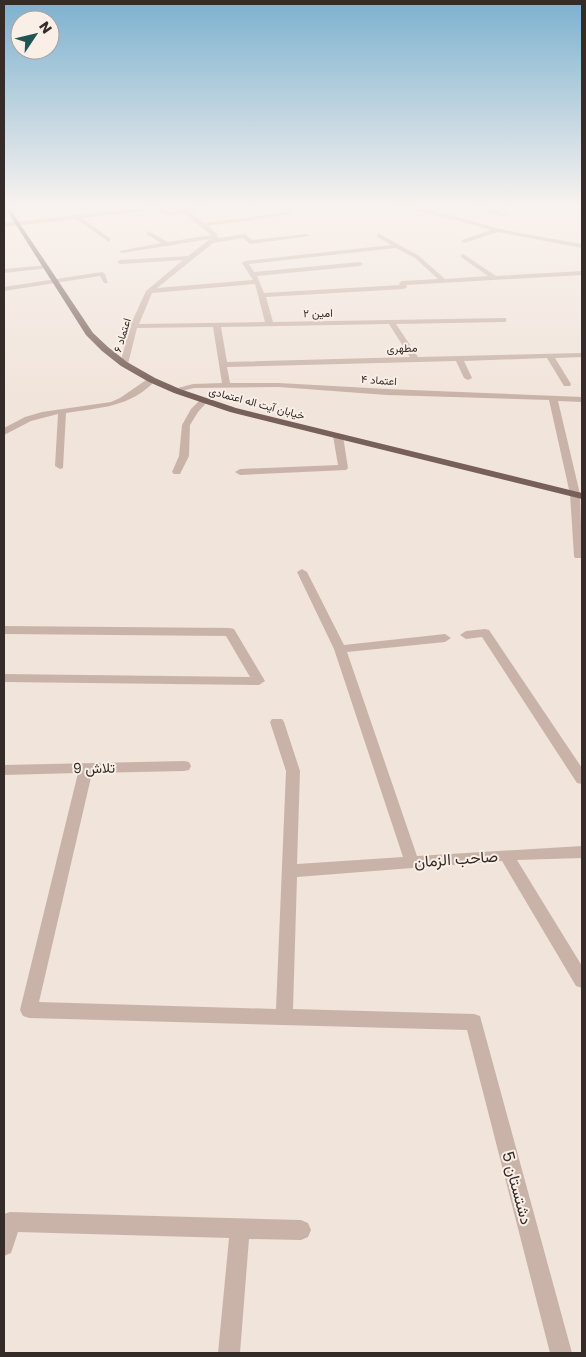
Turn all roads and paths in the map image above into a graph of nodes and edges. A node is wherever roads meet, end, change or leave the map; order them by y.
1 (22, 269) edge
2 (48, 269) edge
3 (176, 269) edge
4 (250, 269) edge
5 (303, 269) edge
6 (431, 269) edge
7 (483, 269) edge
8 (4, 271) edge
9 (582, 272) edge
10 (253, 274) junction
11 (494, 277) junction
12 (443, 280) junction
13 (56, 282) junction
14 (106, 282) dead end
15 (258, 282) junction
16 (4, 289) edge
17 (149, 291) junction
18 (262, 295) junction
19 (503, 320) dead end
20 (392, 323) junction
21 (270, 325) junction
22 (134, 326) junction
23 (216, 326) junction
24 (582, 355) edge
25 (550, 356) junction
26 (460, 358) junction
27 (415, 359) junction
28 (124, 364) junction
29 (223, 365) junction
30 (468, 378) dead end
31 (152, 380) junction
32 (567, 384) dead end
33 (226, 385) junction
34 (177, 392) junction
35 (553, 398) junction
36 (582, 399) edge
37 (204, 401) junction
38 (62, 412) junction
39 (4, 432) edge
40 (338, 436) junction
41 (60, 466) dead end
42 (177, 472) dead end
43 (240, 472) dead end
44 (578, 495) edge
45 (580, 556) dead end
46 (302, 572) dead end
47 (4, 630) edge
48 (466, 635) dead end
49 (444, 638) dead end
50 (340, 649) junction
51 (4, 678) edge
52 (277, 722) dead end
53 (184, 766) dead end
54 (86, 768) junction
55 (4, 770) edge
56 (582, 779) edge
57 (582, 852) edge
58 (506, 855) junction
59 (412, 862) junction
60 (289, 871) junction
61 (582, 981) edge
62 (284, 1017) junction
63 (7, 1217) edge
64 (240, 1228) junction
65 (301, 1230) dead end
66 (4, 1246) edge
67 (229, 1353) edge
68 (561, 1353) edge

1 - 8 street
2 - 13 main road, خیابان آیت اله اعتمادی
3 - 17 street, اعتماد ۶
4 - 10 street
5 - 10 street
6 - 12 street
7 - 11 street
9 - 11 street
10 - 15 street
11 - 12 street
12 - 18 street
13 - 14 street
13 - 16 street
13 - 28 main road, خیابان آیت اله اعتمادی
15 - 17 street
15 - 18 street
17 - 22 street, اعتماد ۶
18 - 21 street
19 - 20 street, امین ۲
20 - 21 street, امین ۲
20 - 27 street
21 - 23 street, امین ۲
22 - 23 street, امین ۲
22 - 28 street, اعتماد ۶
23 - 29 street
24 - 25 street, مطهری
25 - 26 street, مطهری
25 - 32 street
26 - 27 street, مطهری
26 - 30 street
27 - 29 street, مطهری
28 - 31 main road, خیابان آیت اله اعتمادی
29 - 33 street
31 - 34 main road, خیابان آیت اله اعتمادی
31 - 38 street
33 - 34 street, اعتماد ۴
33 - 35 street, اعتماد ۴
34 - 37 main road, خیابان آیت اله اعتمادی
35 - 36 street, اعتماد ۴
35 - 44 street
37 - 40 main road, خیابان آیت اله اعتمادی
37 - 42 street
38 - 39 street
38 - 41 street
40 - 43 street
40 - 44 main road, خیابان آیت اله اعتمادی
44 - 45 street
46 - 50 street
47 - 51 street
48 - 56 street
49 - 50 street
50 - 59 street
52 - 60 street
53 - 54 street, تلاش 9
54 - 55 street, تلاش 9
54 - 62 street
57 - 58 street
58 - 59 street, صاحب الزمان
58 - 61 street, صاحب الزمان
59 - 60 street, صاحب الزمان
60 - 62 street
62 - 68 street, دشتستان 5
63 - 64 street
63 - 66 street
64 - 65 street
64 - 67 street

